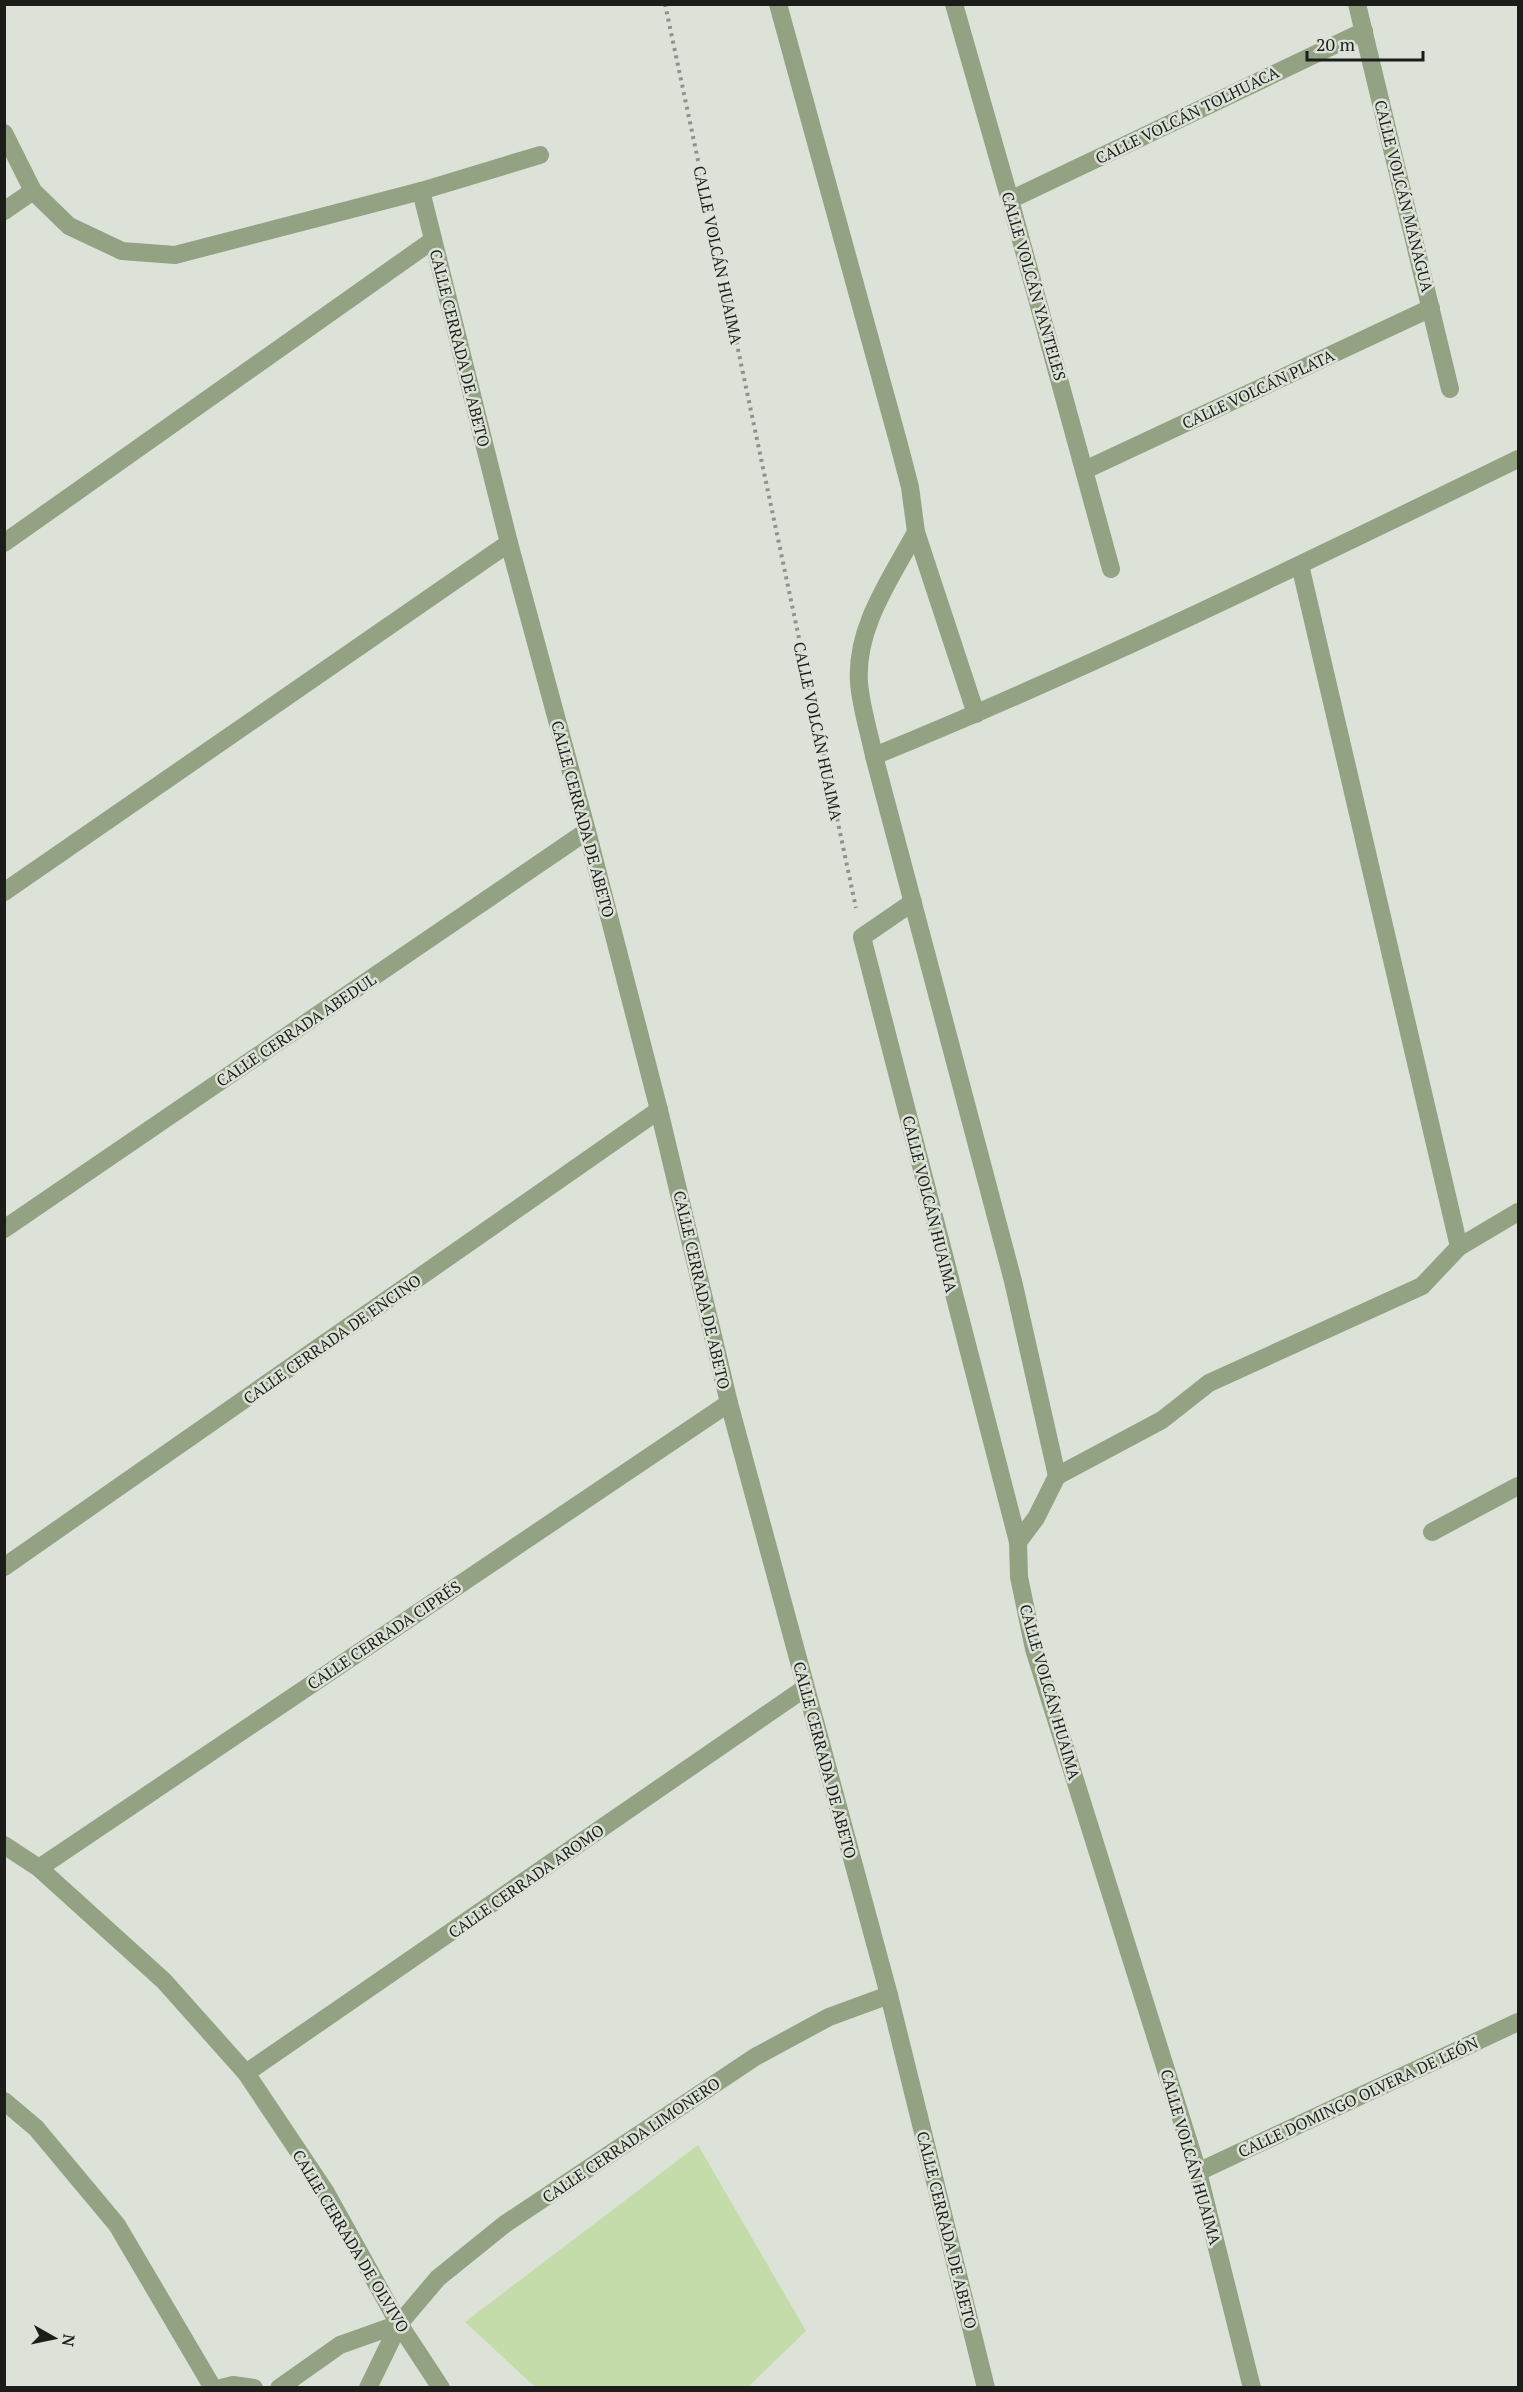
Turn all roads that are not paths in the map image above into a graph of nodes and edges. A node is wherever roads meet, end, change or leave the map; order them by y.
1 (778, 4) edge
2 (954, 4) edge
3 (1357, 4) edge
4 (1364, 31) junction
5 (4, 133) edge
6 (540, 155) dead end
7 (33, 191) junction
8 (421, 191) junction
9 (1010, 200) junction
10 (4, 211) edge
11 (433, 240) junction
12 (1431, 308) junction
13 (1450, 389) dead end
14 (1518, 459) edge
15 (1085, 470) junction
16 (916, 532) junction
17 (4, 543) edge
18 (509, 543) junction
19 (1300, 565) junction
20 (1111, 569) dead end
21 (976, 714) junction
22 (874, 756) junction
23 (587, 831) junction
24 (4, 892) edge
25 (913, 902) junction
26 (659, 1110) junction
27 (1518, 1212) edge
28 (4, 1229) edge
29 (1459, 1247) junction
30 (729, 1402) junction
31 (1057, 1476) junction
32 (1518, 1486) edge
33 (1432, 1532) dead end
34 (1017, 1542) junction
35 (4, 1567) edge
36 (805, 1688) junction
37 (4, 1845) edge
38 (39, 1868) junction
39 (889, 1995) junction
40 (1518, 2022) edge
41 (246, 2073) junction
42 (4, 2102) edge
43 (1198, 2172) junction
44 (399, 2324) junction
45 (213, 2388) edge
46 (221, 2388) edge
47 (254, 2388) edge
48 (279, 2388) edge
49 (368, 2388) edge
50 (441, 2388) edge
51 (986, 2388) edge
52 (1252, 2388) edge

1 - 16 street
2 - 9 street, CALLE VOLCÁN YANTELES
3 - 4 street, CALLE VOLCÁN MANAGUA
4 - 9 street, CALLE VOLCÁN TOLHUACA
4 - 12 street, CALLE VOLCÁN MANAGUA
5 - 7 street
6 - 8 street
7 - 8 street
7 - 10 street
8 - 11 street, CALLE CERRADA DE ABETO
9 - 15 street, CALLE VOLCÁN YANTELES
11 - 17 street
11 - 18 street, CALLE CERRADA DE ABETO
12 - 13 street, CALLE VOLCÁN MANAGUA
12 - 15 street, CALLE VOLCÁN PLATA
14 - 19 street
15 - 20 street, CALLE VOLCÁN YANTELES
16 - 21 street
16 - 22 street
18 - 23 street, CALLE CERRADA DE ABETO
18 - 24 street
19 - 21 street
19 - 29 street
21 - 22 street
22 - 25 street
23 - 26 street, CALLE CERRADA DE ABETO
23 - 28 street, CALLE CERRADA ABEDUL
25 - 31 street
25 - 34 street, CALLE VOLCÁN HUAIMA
26 - 30 street, CALLE CERRADA DE ABETO
26 - 35 street, CALLE CERRADA DE ENCINO
27 - 29 street
29 - 31 street
30 - 36 street, CALLE CERRADA DE ABETO
30 - 38 street, CALLE CERRADA CIPRÉS
31 - 34 street
32 - 33 street
34 - 43 street, CALLE VOLCÁN HUAIMA
36 - 39 street, CALLE CERRADA DE ABETO
36 - 41 street, CALLE CERRADA AROMO
37 - 38 street, CALLE CERRADA DE OLVIVO
38 - 41 street, CALLE CERRADA DE OLVIVO
39 - 44 street, CALLE CERRADA LIMONERO
39 - 51 street, CALLE CERRADA DE ABETO
40 - 43 street, CALLE DOMINGO OLVERA DE LEÓN
41 - 44 street, CALLE CERRADA DE OLVIVO
42 - 45 street
43 - 52 street, CALLE VOLCÁN HUAIMA
44 - 48 street
44 - 49 street, CALLE CERRADA LIMONERO
44 - 50 street, CALLE CERRADA DE OLVIVO
46 - 47 street

